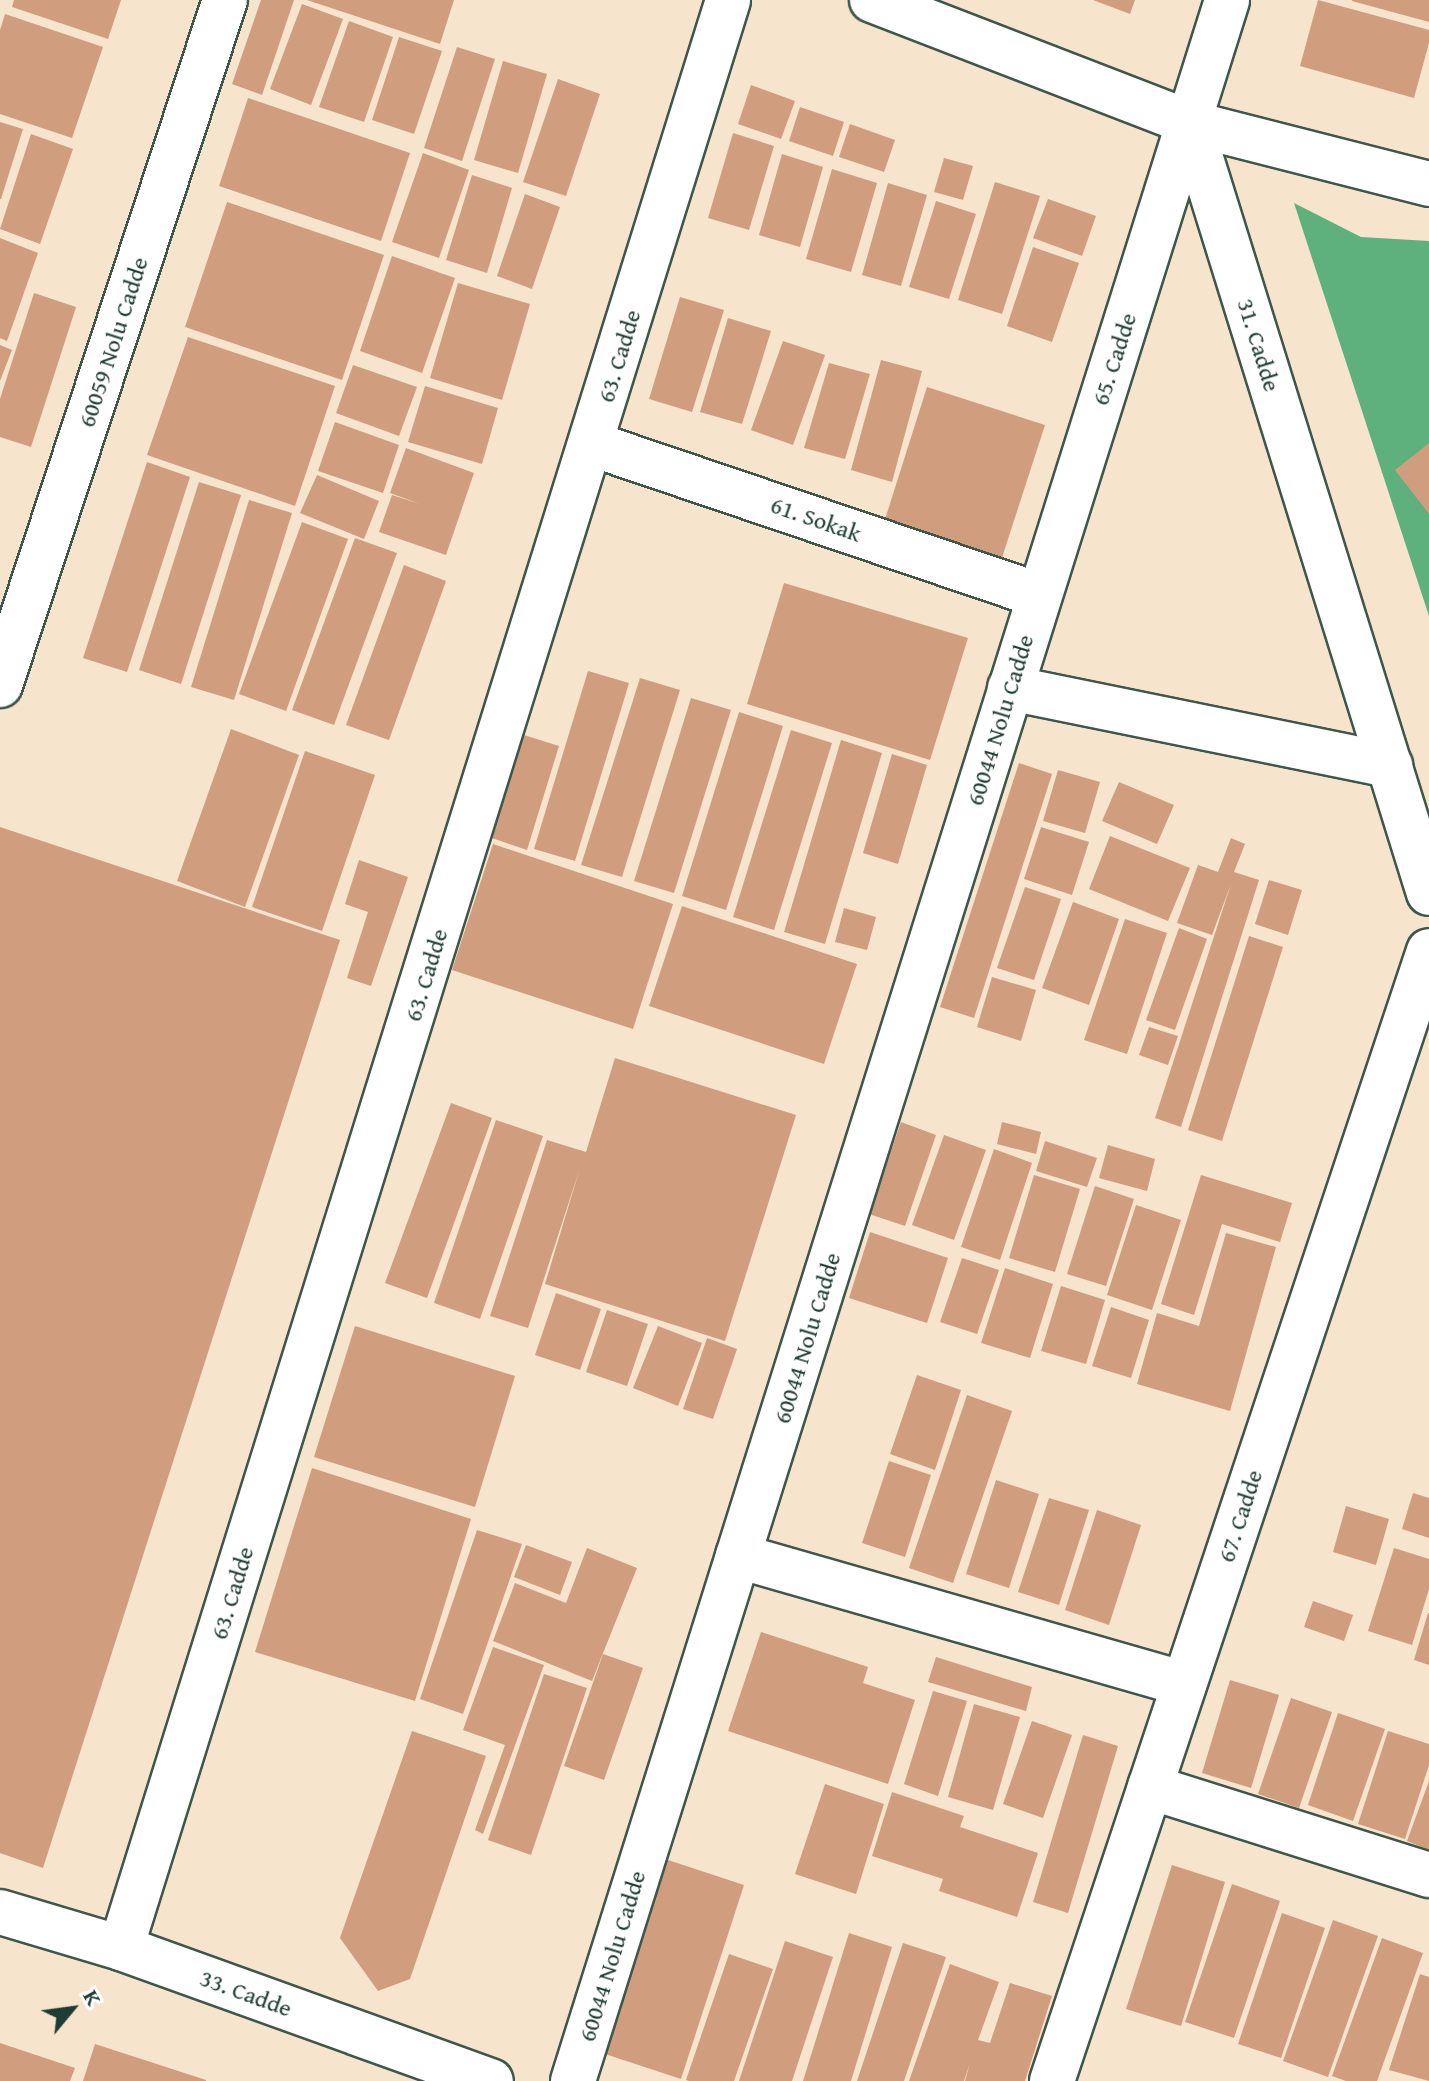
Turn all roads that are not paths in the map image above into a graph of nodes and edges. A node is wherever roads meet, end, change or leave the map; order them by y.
1 (225, 0) edge
2 (728, 0) edge
3 (872, 0) edge
4 (1227, 0) edge
5 (1190, 123) junction
6 (1429, 184) edge
7 (592, 444) junction
8 (1039, 595) junction
9 (0, 685) edge
10 (1010, 688) junction
11 (1390, 765) junction
12 (1429, 893) edge
13 (1429, 951) edge
14 (738, 1556) junction
15 (1184, 1684) junction
16 (1150, 1787) junction
17 (1429, 1875) edge
18 (0, 1912) edge
19 (121, 1948) junction
20 (491, 2081) edge
21 (573, 2081) edge
22 (1052, 2081) edge

1 - 9 street, 60059 Nolu Cadde
2 - 7 street, 63. Cadde
3 - 5 street
4 - 5 street, 65. Cadde
5 - 6 street
5 - 8 street, 65. Cadde
5 - 11 street, 31. Cadde
7 - 8 street, 61. Sokak
7 - 19 street, 63. Cadde
8 - 10 street, 60044 Nolu Cadde
10 - 11 street
10 - 14 street, 60044 Nolu Cadde
11 - 12 street, 31. Cadde
13 - 15 street, 67. Cadde
14 - 15 street
14 - 21 street, 60044 Nolu Cadde
15 - 16 street, 67. Cadde
16 - 17 street
16 - 22 street, 67. Cadde
18 - 19 street, 33. Cadde
19 - 20 street, 33. Cadde

